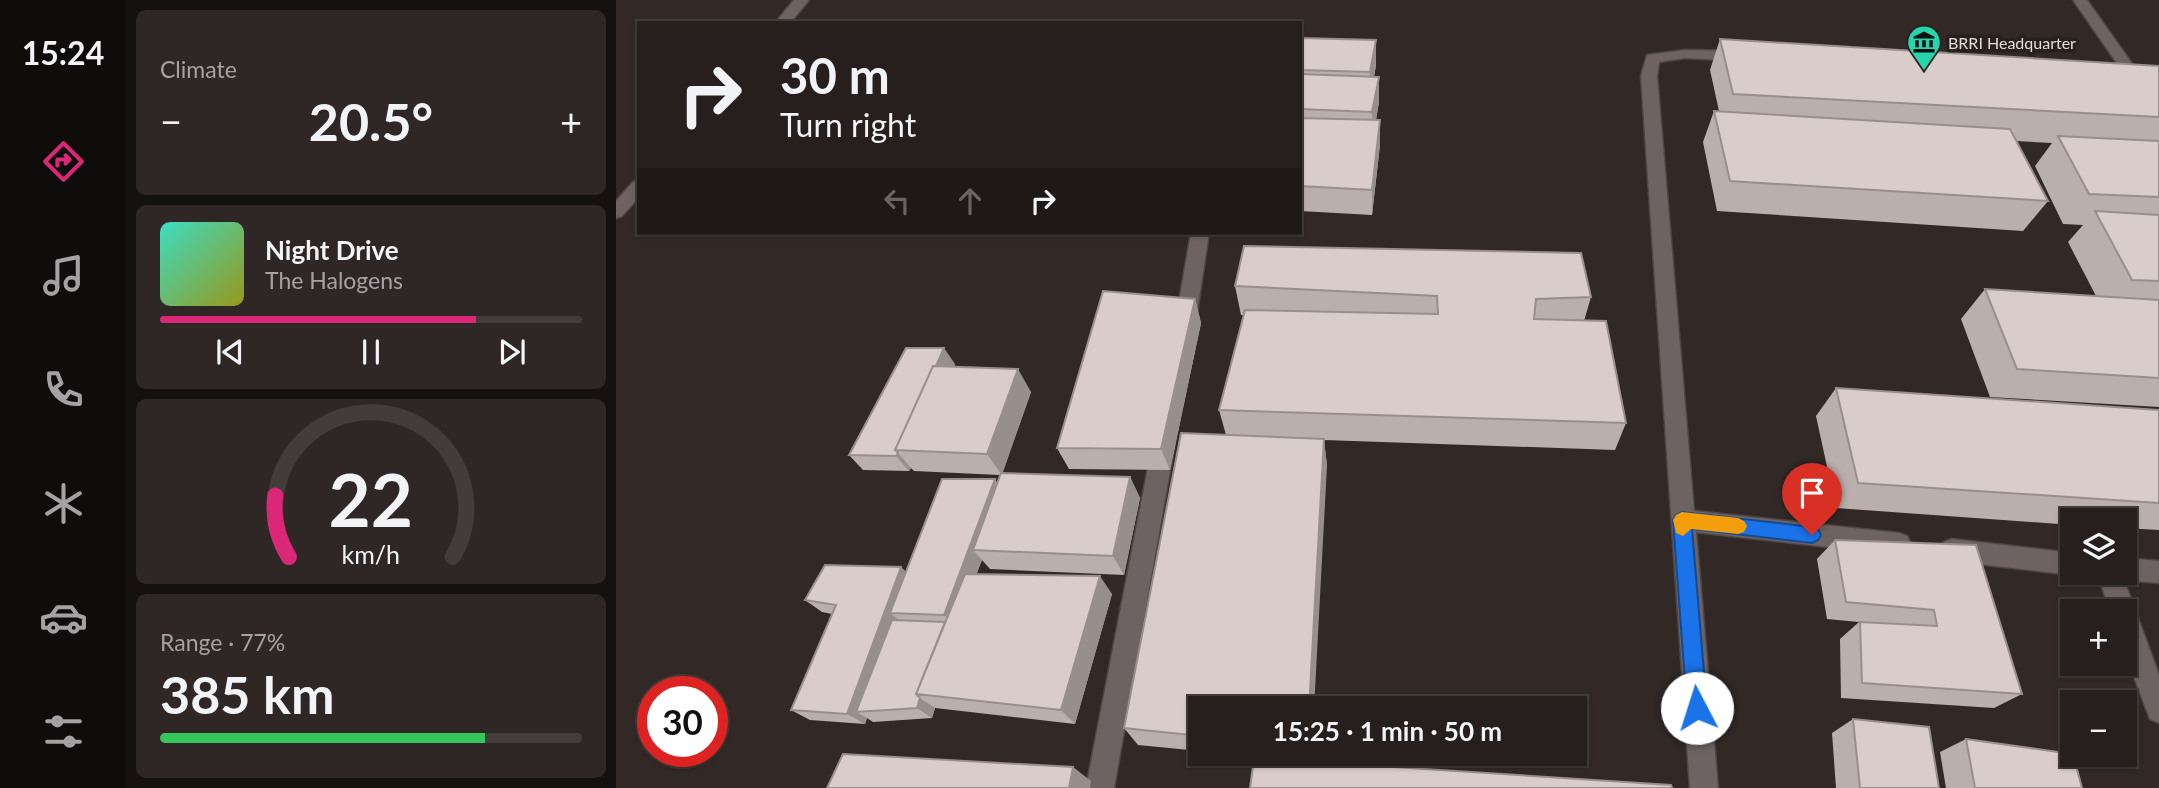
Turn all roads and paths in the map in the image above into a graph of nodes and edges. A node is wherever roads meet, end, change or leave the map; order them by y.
1 (802, 0) edge
2 (2080, 0) edge
3 (784, 21) edge
4 (1765, 58) edge
5 (2110, 80) edge
6 (2137, 82) junction
7 (2159, 83) edge
8 (637, 188) edge
9 (616, 212) edge
10 (1200, 235) edge
11 (1180, 353) edge
12 (1168, 419) edge
13 (1682, 520) junction
14 (2060, 563) edge
15 (2137, 570) edge
16 (2159, 572) edge
17 (2137, 649) edge
18 (2159, 710) edge
19 (1100, 788) edge
20 (1704, 788) edge

1 - 3 street
2 - 6 street
4 - 13 street
5 - 6 street
6 - 7 street
8 - 9 street
10 - 11 street
12 - 19 street
13 - 14 street
13 - 20 street
15 - 16 street
17 - 18 street

